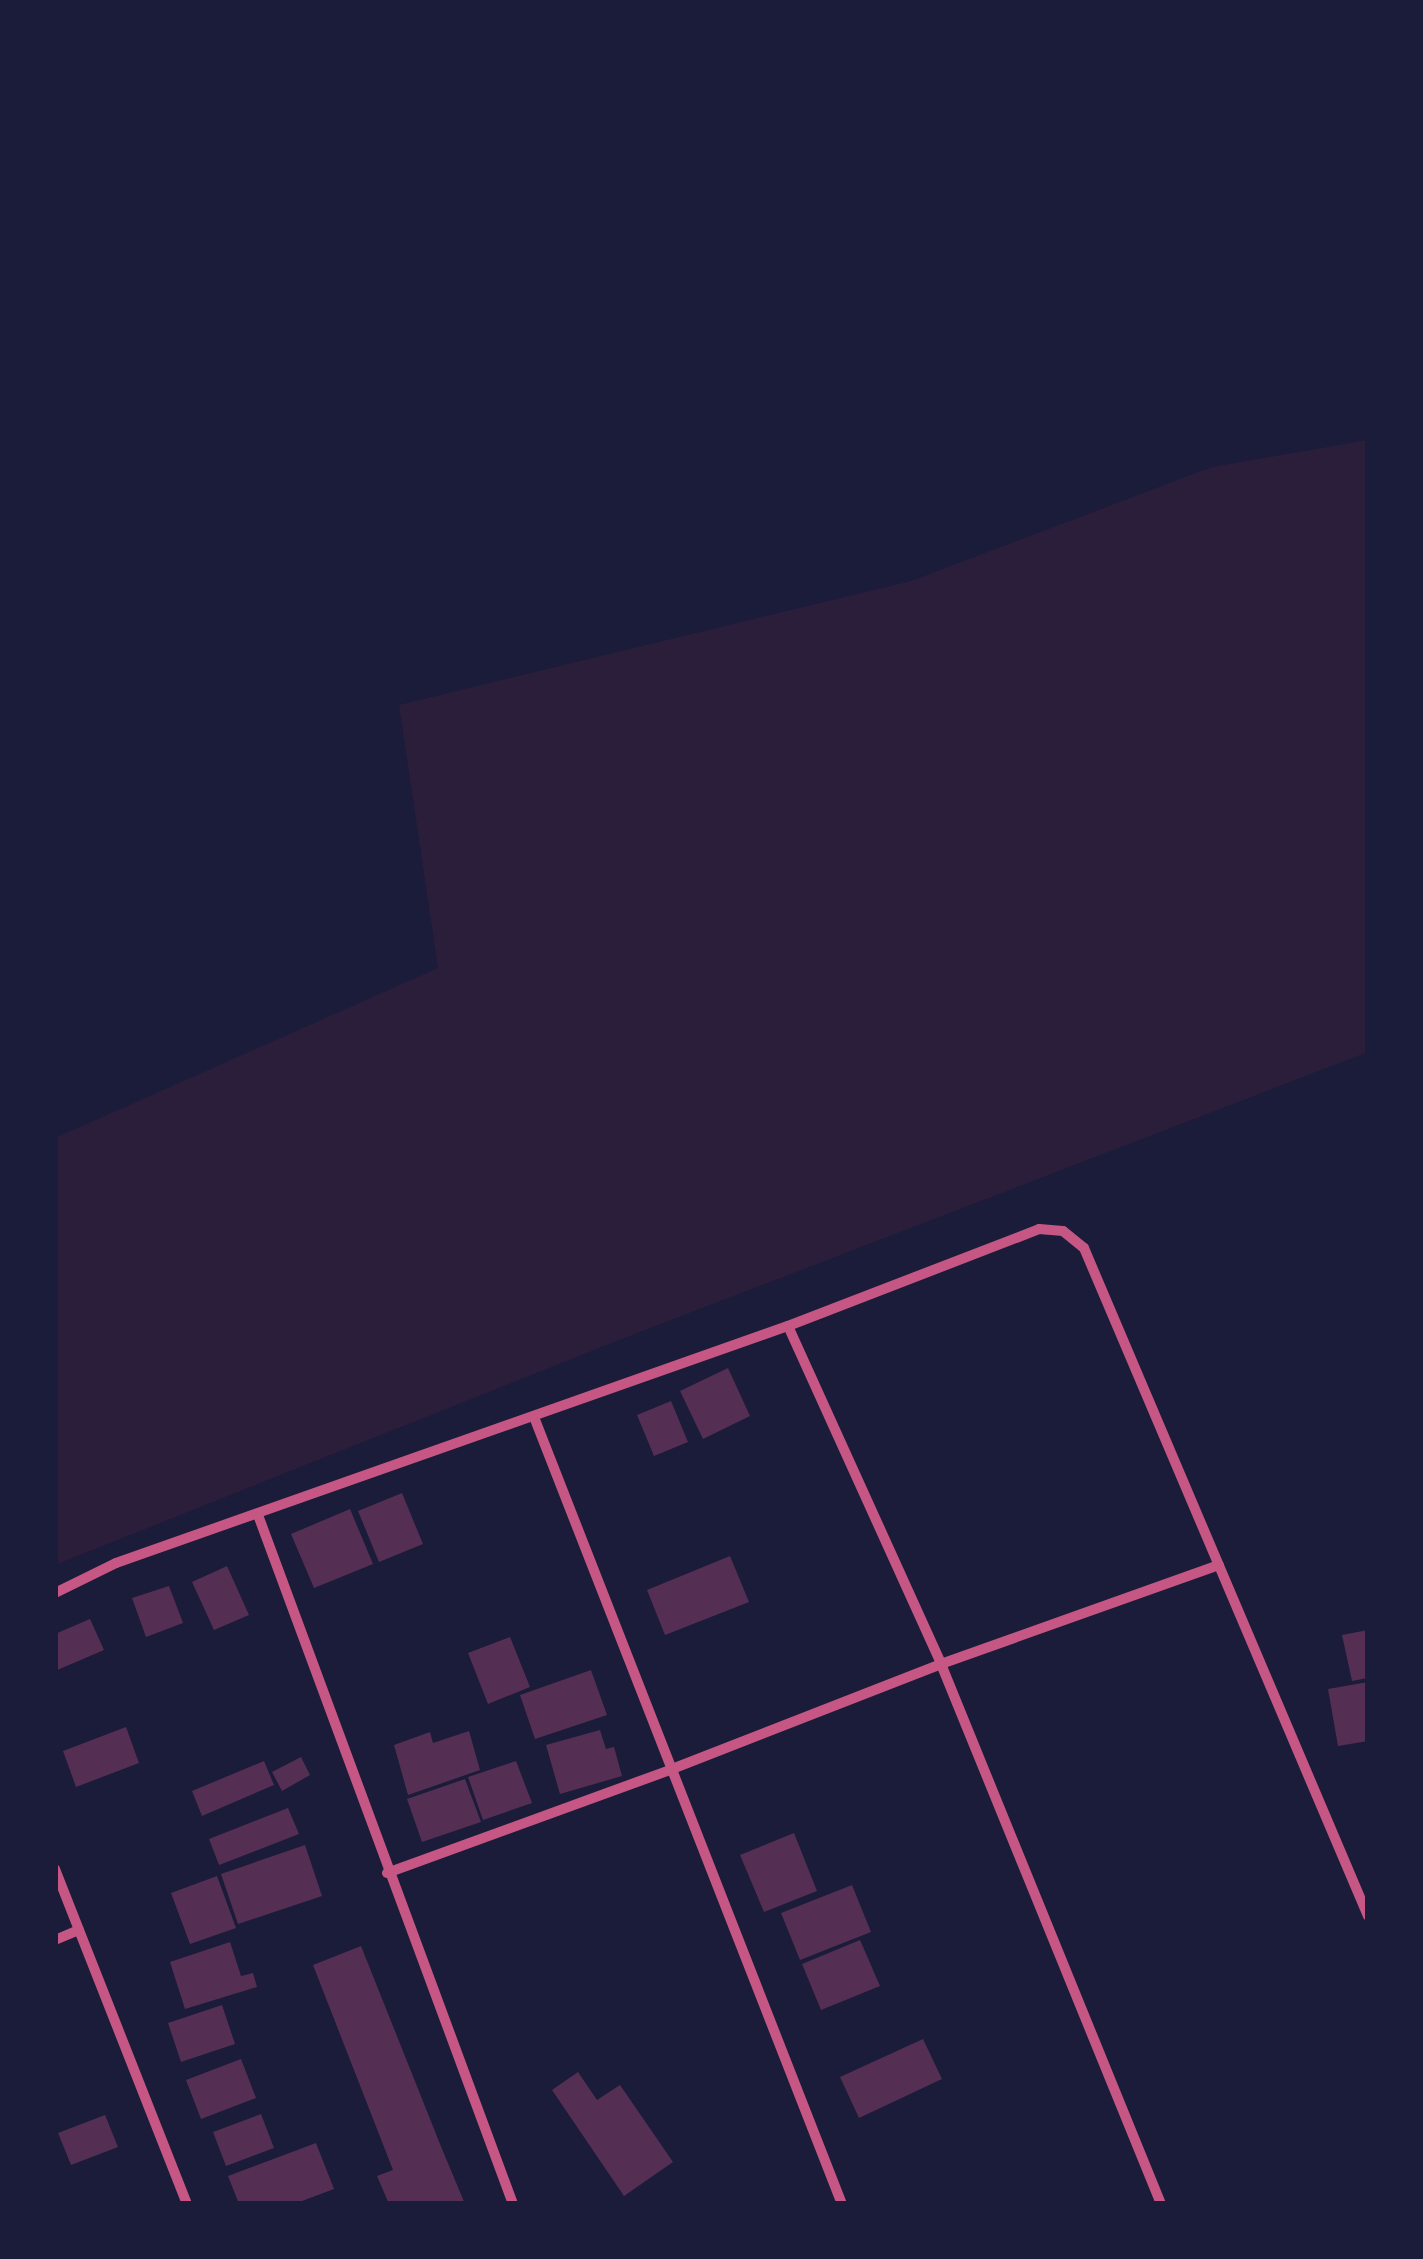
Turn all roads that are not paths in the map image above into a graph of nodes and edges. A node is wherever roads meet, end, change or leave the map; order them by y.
1 (788, 1326) junction
2 (534, 1417) junction
3 (258, 1514) junction
4 (1219, 1565) junction
5 (55, 1593) edge
6 (940, 1664) junction
7 (672, 1770) junction
8 (55, 1869) edge
9 (388, 1873) junction
10 (1368, 1916) edge
11 (79, 1930) junction
12 (55, 1940) edge
13 (187, 2204) edge
14 (513, 2204) edge
15 (842, 2204) edge
16 (1161, 2204) edge

1 - 2 street
1 - 4 street
1 - 6 street
2 - 3 street
2 - 7 street
3 - 5 street
3 - 9 street
4 - 6 street
4 - 10 street
6 - 7 street
6 - 16 street
7 - 9 street
7 - 15 street
8 - 11 street
9 - 14 street
11 - 12 street
11 - 13 street

